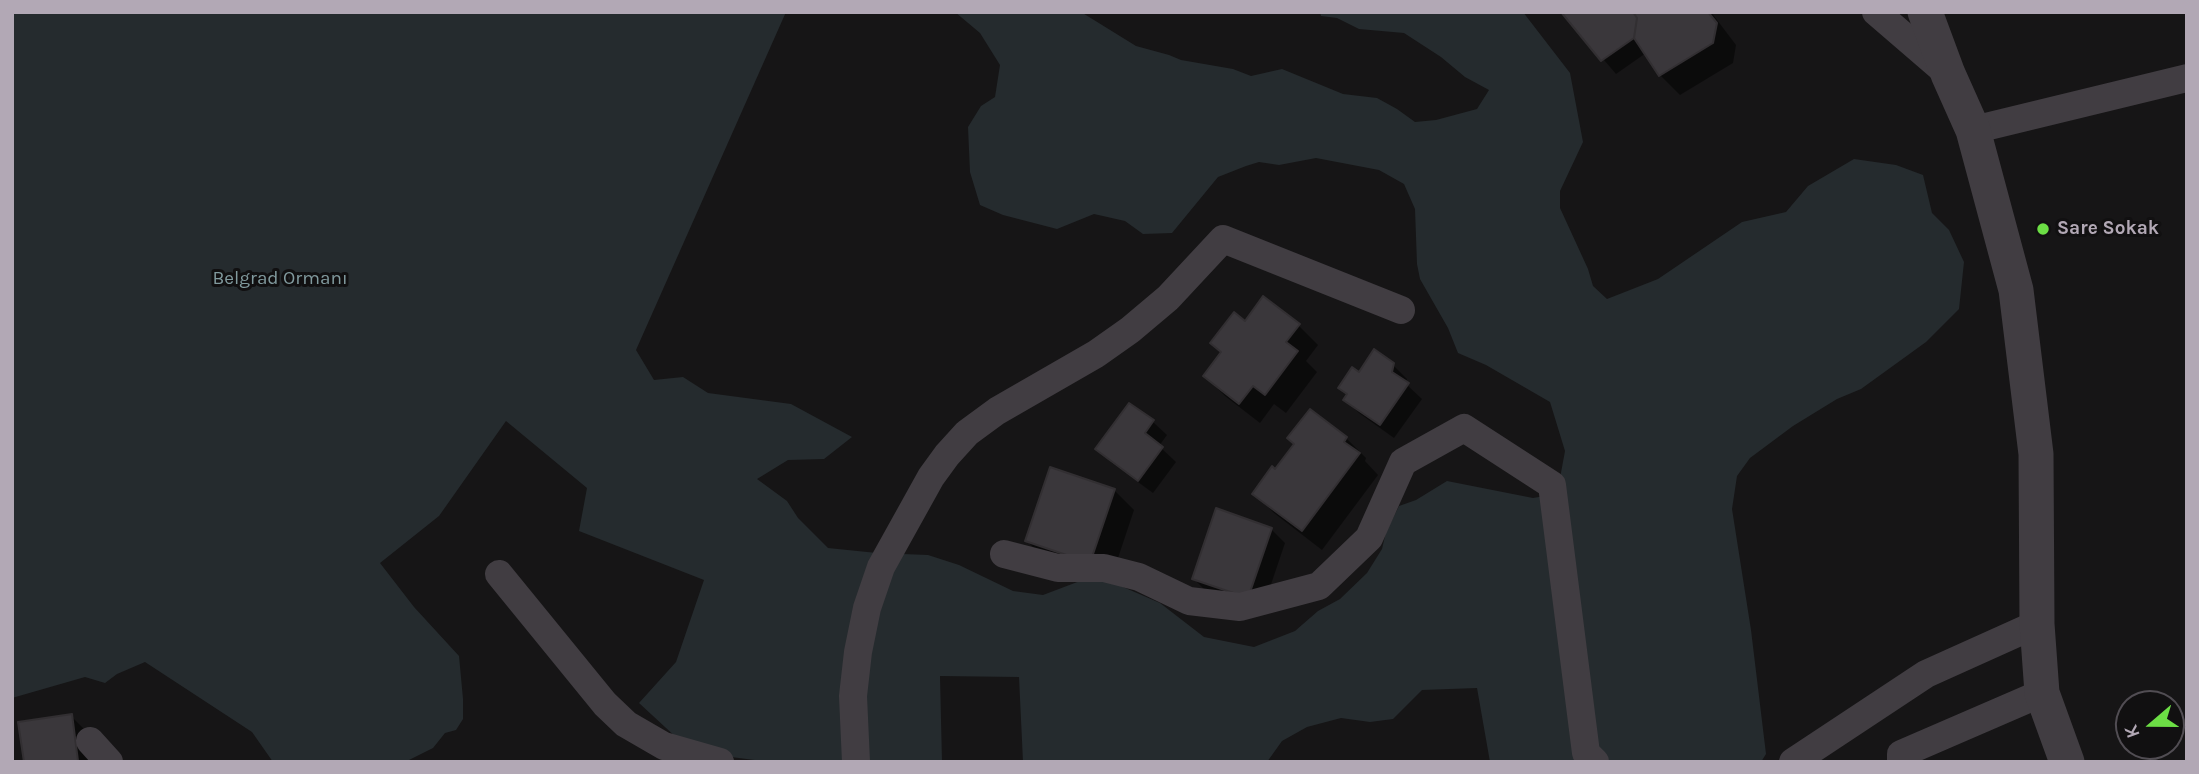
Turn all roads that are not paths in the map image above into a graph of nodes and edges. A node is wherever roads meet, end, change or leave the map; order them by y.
1 (1876, 12) edge
2 (1925, 12) edge
3 (1948, 74) junction
4 (2187, 78) edge
5 (1973, 130) junction
6 (1401, 310) dead end
7 (1004, 554) dead end
8 (499, 574) dead end
9 (2037, 624) junction
10 (2042, 693) junction
11 (90, 741) dead end
12 (109, 762) edge
13 (720, 762) edge
14 (856, 762) edge
15 (1595, 762) edge
16 (1793, 762) edge
17 (1901, 762) edge
18 (2067, 762) edge

1 - 3 street
2 - 3 street
3 - 5 street
4 - 5 street
5 - 9 street
6 - 14 street
7 - 15 street
8 - 13 street
9 - 10 street
9 - 16 street
10 - 17 street
10 - 18 street
11 - 12 street

